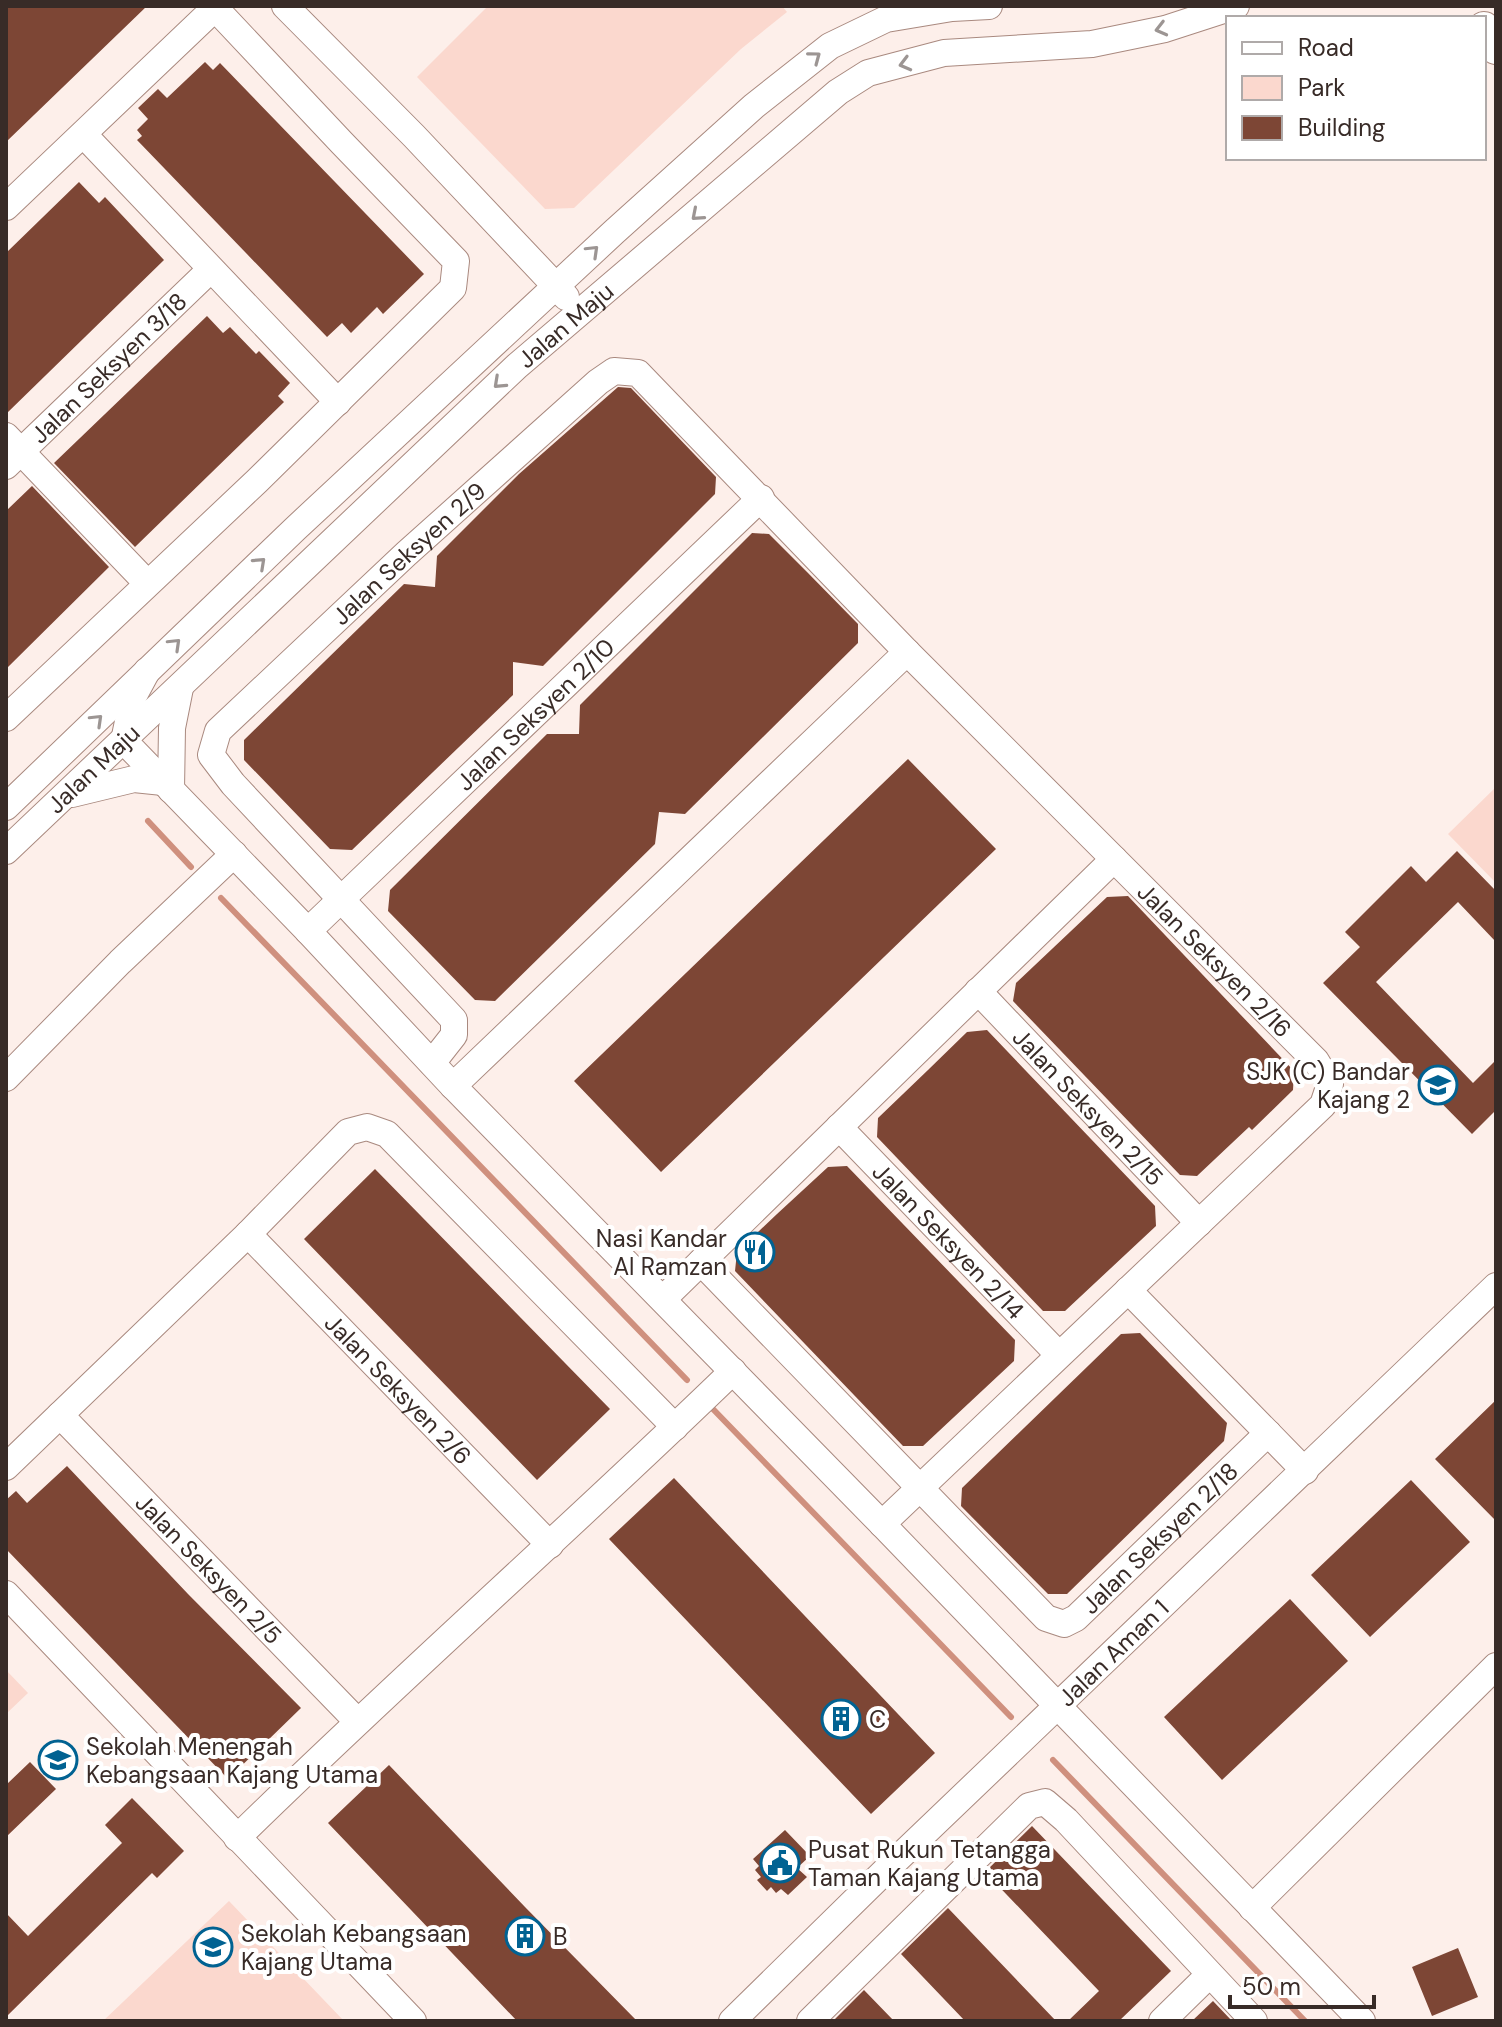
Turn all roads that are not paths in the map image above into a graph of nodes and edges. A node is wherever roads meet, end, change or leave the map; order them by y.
1 (285, 6) edge
2 (989, 6) edge
3 (1236, 6) edge
4 (216, 7) edge
5 (84, 135) junction
6 (9, 199) edge
7 (210, 270) junction
8 (556, 286) junction
9 (581, 313) junction
10 (626, 370) joint
11 (338, 402) junction
12 (11, 451) edge
13 (761, 498) junction
14 (147, 583) junction
15 (907, 652) junction
16 (147, 671) junction
17 (180, 688) junction
18 (6, 718) edge
19 (124, 741) junction
20 (47, 767) junction
21 (167, 786) junction
22 (65, 797) junction
23 (6, 807) edge
24 (6, 851) edge
25 (234, 854) junction
26 (1114, 859) junction
27 (342, 899) junction
28 (308, 931) junction
29 (978, 991) junction
30 (432, 1063) junction
31 (6, 1078) edge
32 (453, 1086) junction
33 (839, 1127) junction
34 (1199, 1223) junction
35 (248, 1234) junction
36 (701, 1262) junction
37 (1496, 1286) edge
38 (1128, 1290) junction
39 (663, 1299) junction
40 (1059, 1355) junction
41 (733, 1371) junction
42 (60, 1415) junction
43 (675, 1427) junction
44 (1268, 1433) junction
45 (6, 1467) edge
46 (1305, 1471) junction
47 (920, 1488) junction
48 (882, 1524) junction
49 (550, 1545) junction
50 (6, 1594) edge
51 (1496, 1666) edge
52 (1057, 1707) junction
53 (357, 1721) junction
54 (237, 1838) junction
55 (1252, 1908) junction
56 (1209, 1975) junction
57 (745, 2017) edge
58 (413, 2021) edge
59 (810, 2021) edge
60 (1162, 2021) edge
61 (1254, 2021) edge
62 (1362, 2021) edge

1 - 8 street
8 -> 2 street, Jalan Maju
3 -> 9 street, Jalan Maju
4 - 5 street
4 - 11 street
5 - 6 street
5 - 7 street
7 - 11 street
7 - 12 street, Jalan Seksyen 3/18
8 - 9 street
16 -> 8 street, Jalan Maju
9 -> 17 street, Jalan Maju
10 - 13 street, Jalan Seksyen 2/16
10 - 27 street, Jalan Seksyen 2/9
11 - 14 street
12 - 14 street
13 - 15 street, Jalan Seksyen 2/16
13 - 27 street, Jalan Seksyen 2/10
14 - 18 street
15 - 26 street, Jalan Seksyen 2/16
15 - 32 street
16 - 19 street
20 -> 16 street, Jalan Maju
17 - 19 street, Jalan Maju
17 - 21 street
19 - 20 street
19 - 21 street
19 - 22 street, Jalan Maju
20 - 23 street, Jalan Maju
21 - 22 street
21 - 25 street
22 - 24 street, Jalan Maju
25 - 28 street
25 - 31 street
26 - 29 street
26 - 34 street, Jalan Seksyen 2/16
27 - 28 street, Jalan Seksyen 2/10
27 - 30 street
28 - 30 street
29 - 33 street
29 - 34 street, Jalan Seksyen 2/15
30 - 32 street
32 - 39 street
33 - 36 street
33 - 40 street, Jalan Seksyen 2/14
34 - 38 street
35 - 42 street
35 - 43 street
35 - 49 street, Jalan Seksyen 2/6
36 - 39 street
36 - 47 street
37 - 46 street, Jalan Aman 1
38 - 40 street
38 - 44 street
39 - 41 street
40 - 47 street
41 - 43 street
41 - 48 street
42 - 45 street
42 - 53 street, Jalan Seksyen 2/5
43 - 49 street
44 - 46 street
44 - 47 street, Jalan Seksyen 2/18
46 - 52 street, Jalan Aman 1
47 - 48 street
48 - 52 street
49 - 53 street
50 - 54 street
51 - 55 street
52 - 55 street
52 - 57 street, Jalan Aman 1
53 - 54 street
54 - 58 street
55 - 62 street
56 - 59 street
56 - 60 street
56 - 61 street

